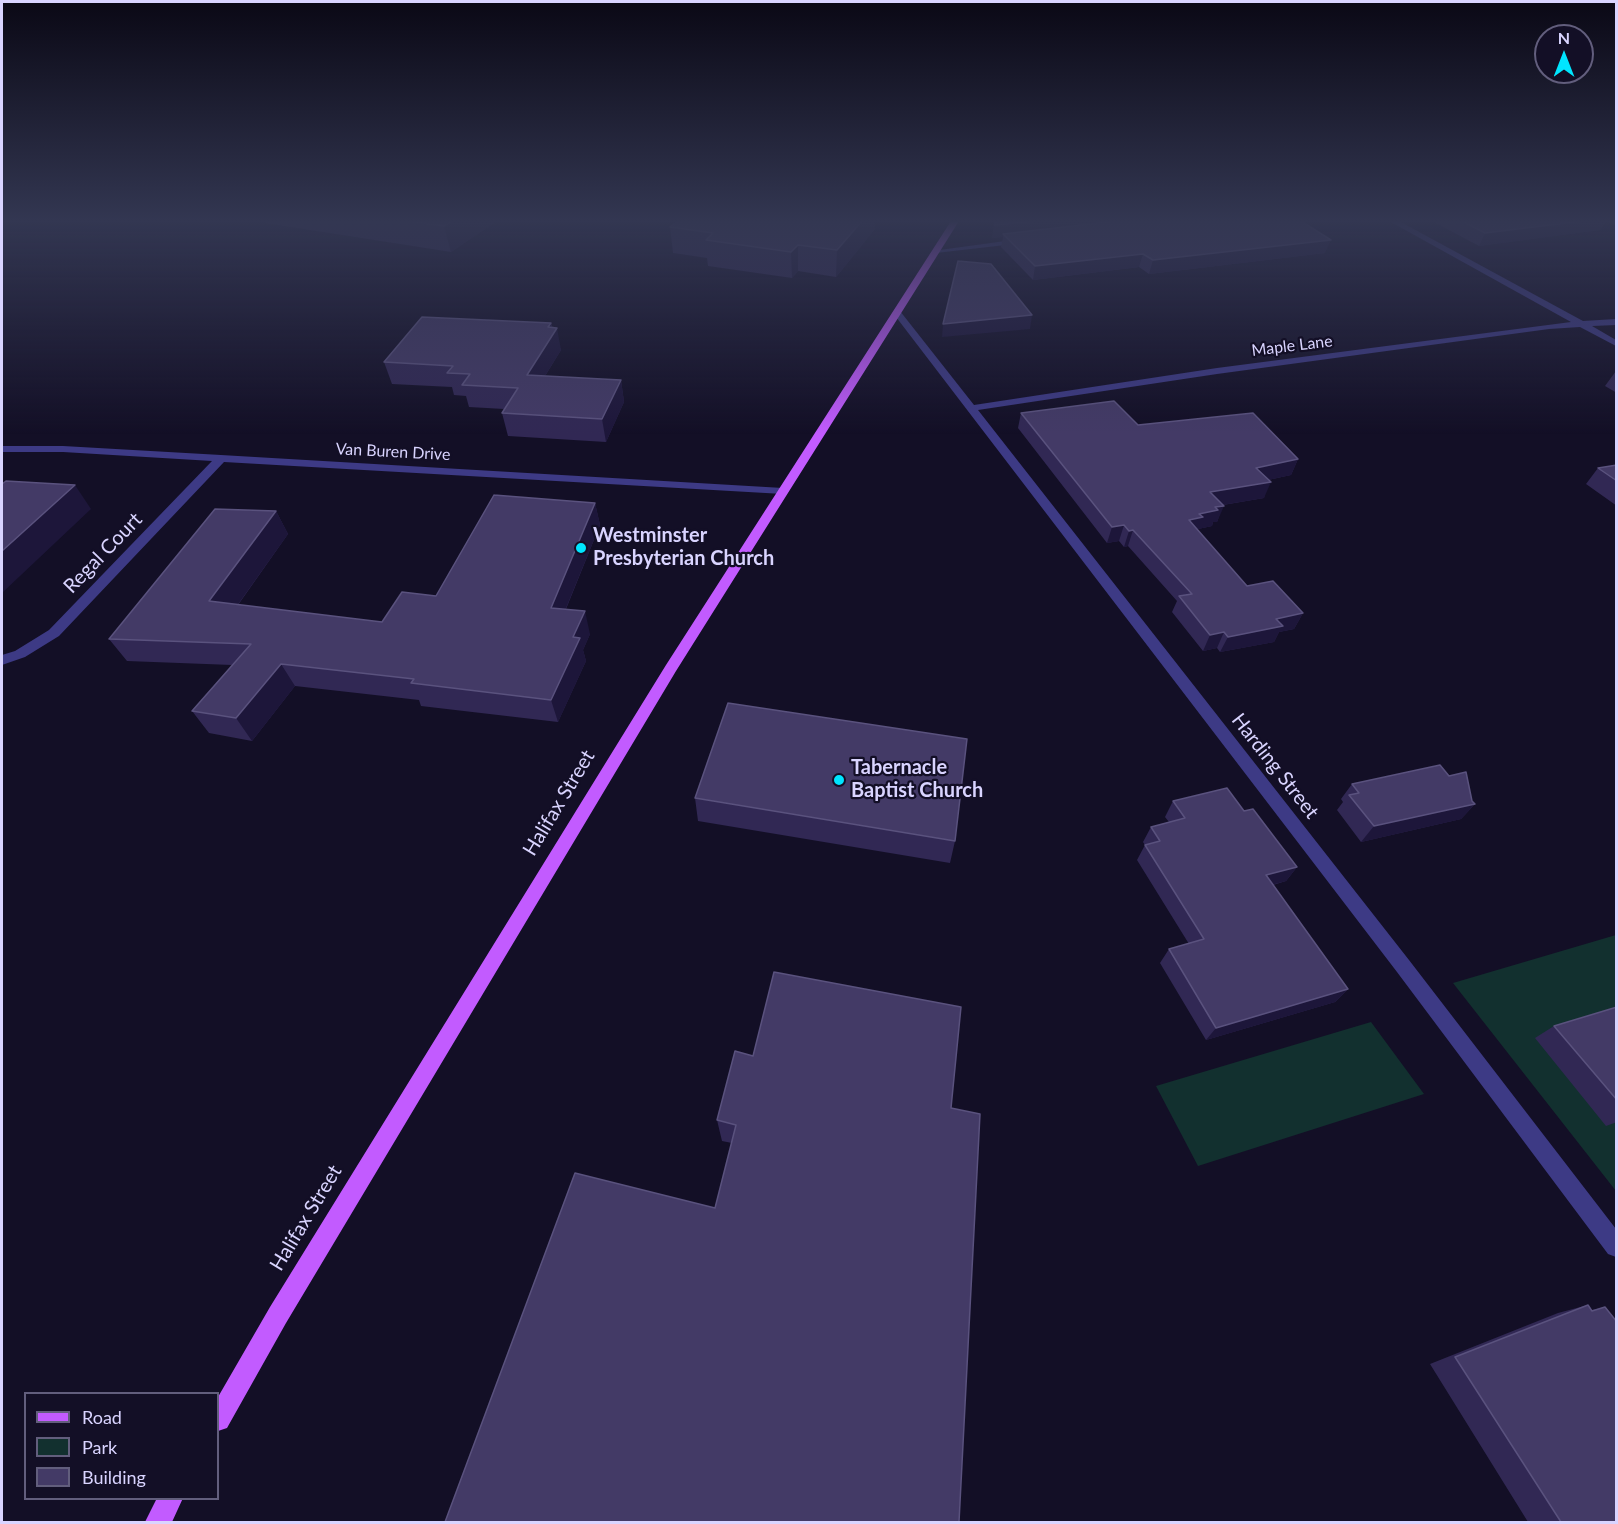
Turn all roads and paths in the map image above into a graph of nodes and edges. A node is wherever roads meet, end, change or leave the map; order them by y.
1 (910, 292) edge
2 (1524, 292) edge
3 (897, 313) junction
4 (1617, 322) edge
5 (1582, 324) junction
6 (1617, 343) edge
7 (972, 408) junction
8 (2, 449) edge
9 (221, 458) junction
10 (783, 491) junction
11 (2, 660) edge
12 (1617, 1246) edge
13 (219, 1417) edge
14 (170, 1500) edge
15 (158, 1522) edge

1 - 3 main road, Halifax Street
2 - 5 street
3 - 7 street, Harding Street
3 - 10 main road, Halifax Street
4 - 5 street, Maple Lane
5 - 6 street
5 - 7 street, Maple Lane
7 - 12 street, Harding Street
8 - 9 street, Van Buren Drive
9 - 10 street, Van Buren Drive
9 - 11 street, Regal Court
10 - 13 main road, Halifax Street
14 - 15 main road

